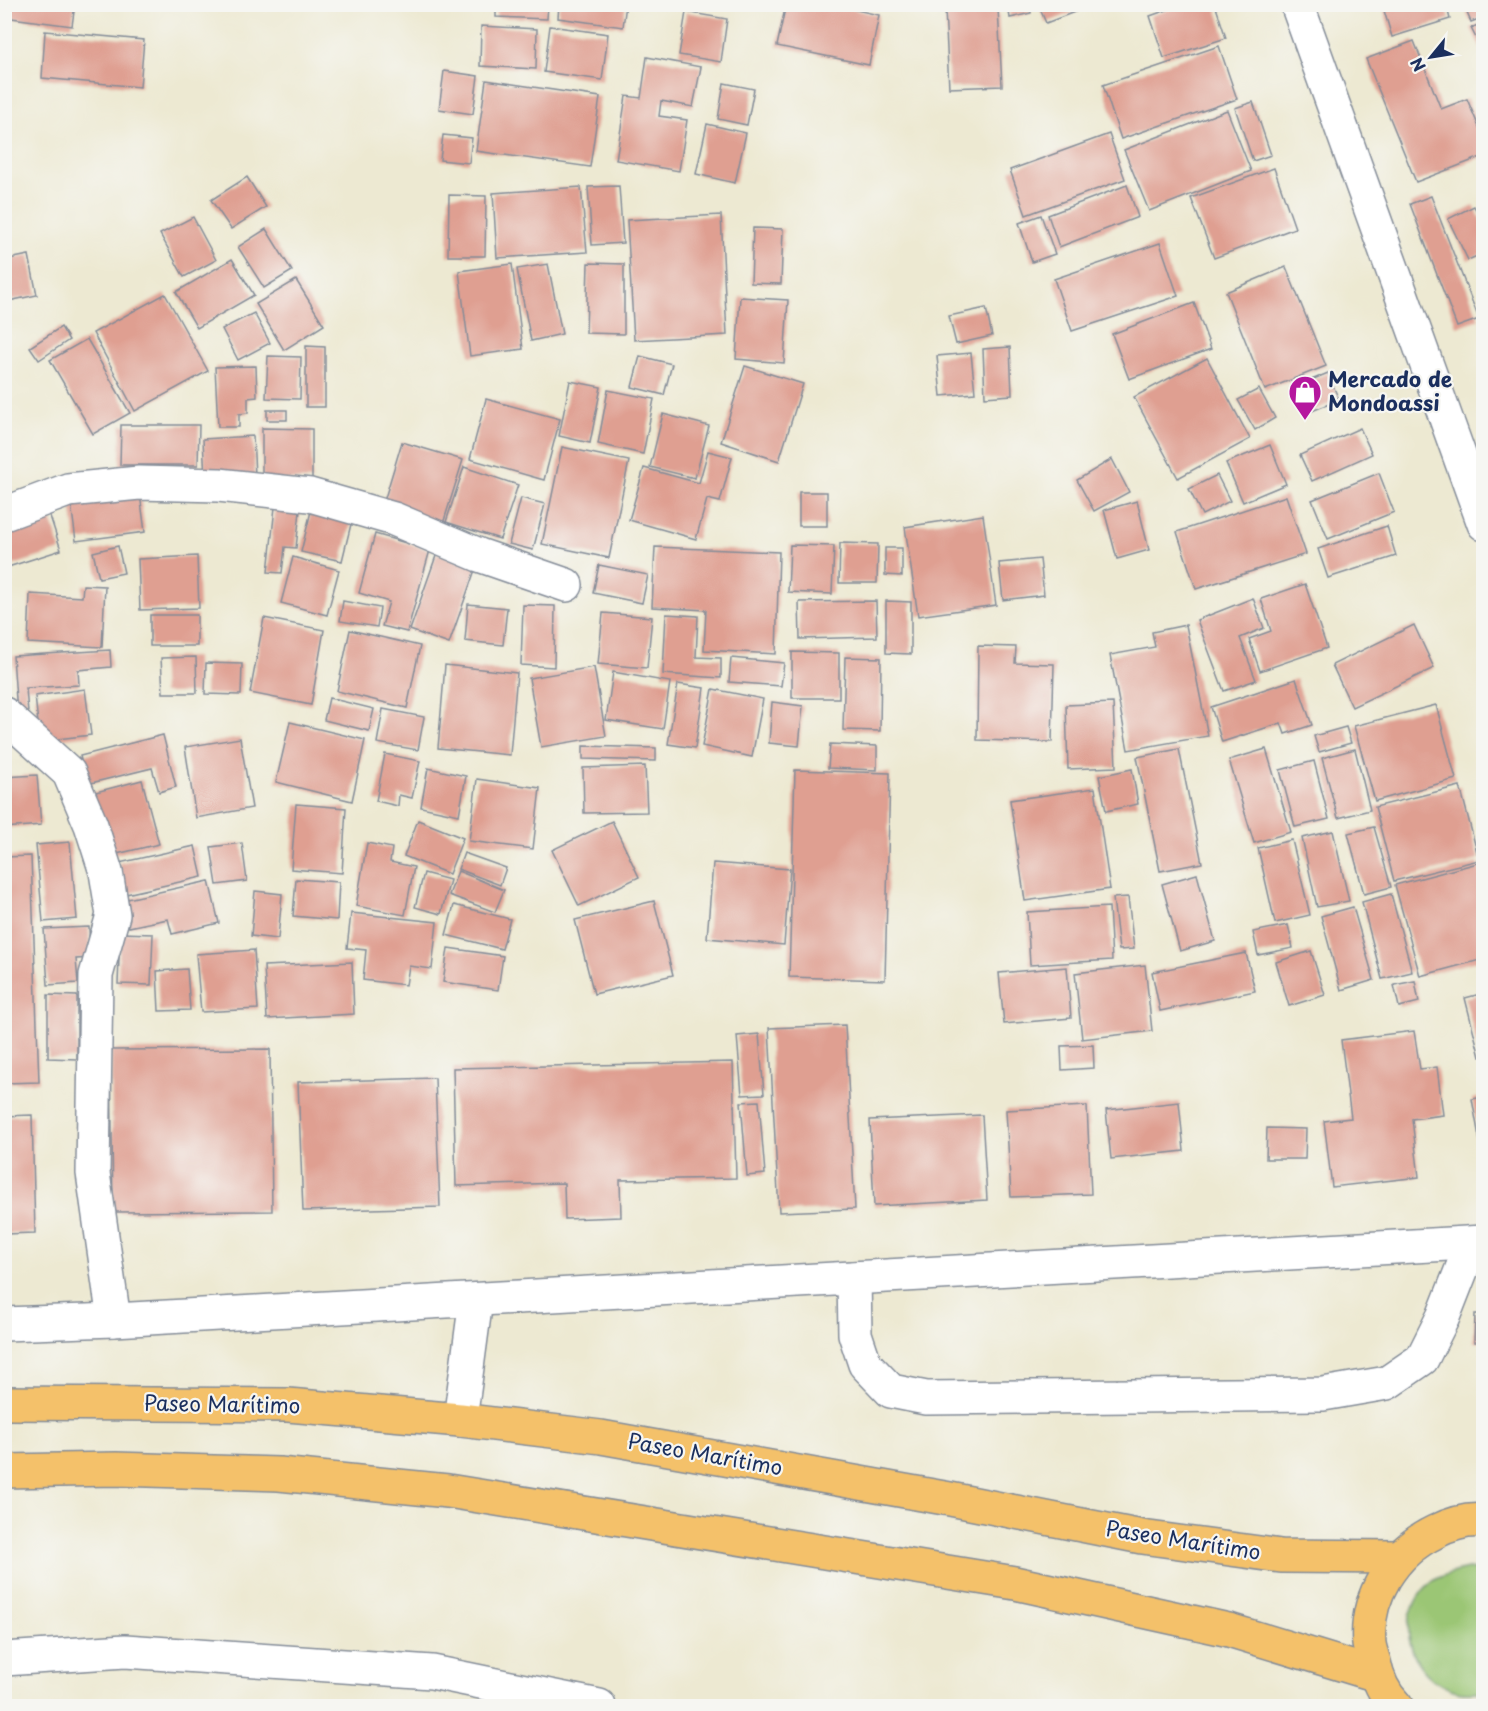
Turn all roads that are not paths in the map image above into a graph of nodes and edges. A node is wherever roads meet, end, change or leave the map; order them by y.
1 (1297, 4) edge
2 (4, 514) edge
3 (1484, 524) edge
4 (566, 585) dead end
5 (4, 714) edge
6 (1478, 1242) edge
7 (854, 1278) junction
8 (476, 1299) junction
9 (114, 1320) junction
10 (4, 1324) edge
11 (4, 1403) edge
12 (460, 1420) junction
13 (4, 1471) edge
14 (1484, 1521) edge
15 (1399, 1557) junction
16 (4, 1659) edge
17 (1377, 1675) junction
18 (599, 1707) edge
19 (1396, 1707) edge

1 - 3 street
2 - 4 street
5 - 9 street
6 - 7 street
6 - 7 street
7 - 8 street
8 - 9 street
8 - 12 street
9 - 10 street
11 - 12 main road, Paseo Marítimo
12 - 15 main road, Paseo Marítimo
13 - 17 main road
14 - 15 main road
15 - 17 main road
16 - 18 street
17 - 19 main road

